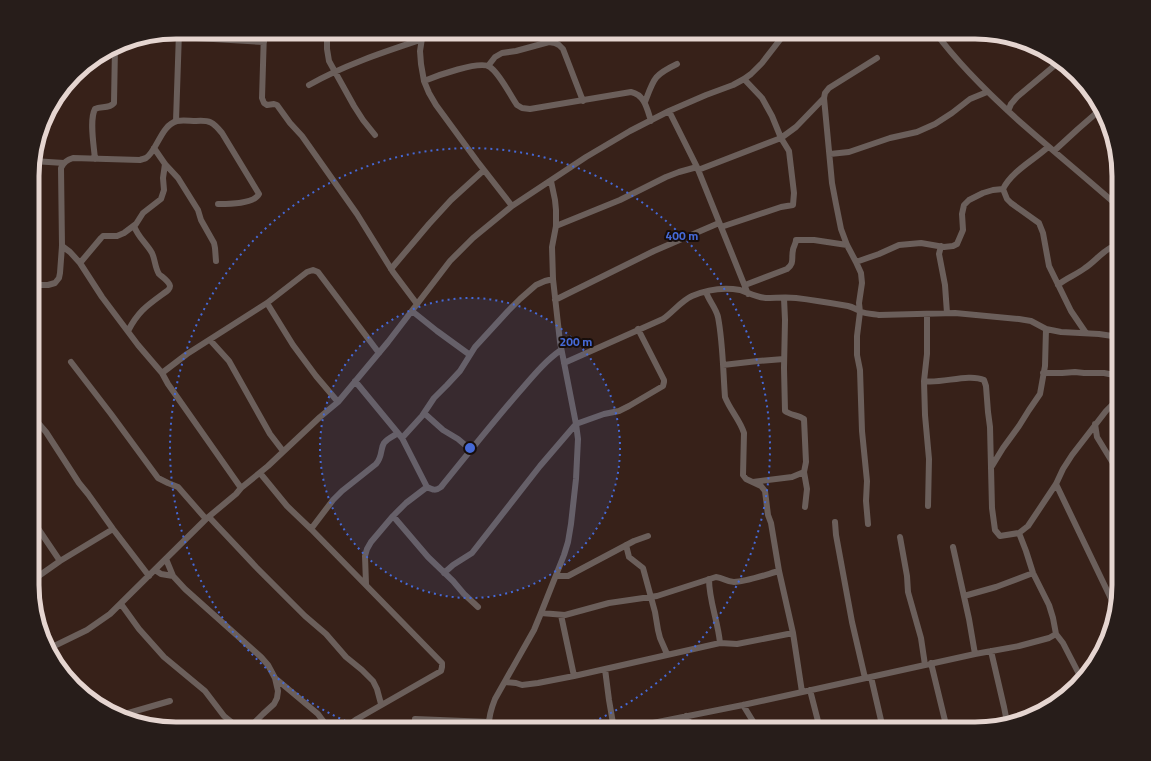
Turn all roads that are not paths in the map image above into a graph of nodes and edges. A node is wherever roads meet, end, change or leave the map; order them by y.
1 (179, 39) edge
2 (228, 39) edge
3 (327, 39) edge
4 (422, 39) joint
5 (781, 39) edge
6 (940, 39) edge
7 (264, 42) joint
8 (115, 53) edge
9 (877, 58) dead end
10 (678, 64) dead end
11 (1055, 65) edge
12 (488, 66) junction
13 (334, 71) junction
14 (744, 79) junction
15 (424, 81) junction
16 (309, 85) dead end
17 (987, 92) junction
18 (824, 98) junction
19 (583, 101) junction
20 (645, 102) junction
21 (818, 105) junction
22 (826, 108) junction
23 (1008, 110) junction
24 (669, 111) junction
25 (1097, 113) edge
26 (650, 120) junction
27 (176, 121) junction
28 (375, 135) dead end
29 (781, 138) junction
30 (1048, 147) junction
31 (154, 148) junction
32 (1054, 151) junction
33 (830, 154) junction
34 (95, 159) junction
35 (40, 161) edge
36 (64, 162) junction
37 (164, 164) junction
38 (698, 168) junction
39 (484, 170) junction
40 (550, 181) junction
41 (1004, 189) junction
42 (1112, 200) edge
43 (218, 204) dead end
44 (512, 206) junction
45 (720, 225) junction
46 (134, 226) junction
47 (556, 226) junction
48 (847, 245) junction
49 (62, 246) junction
50 (941, 246) junction
51 (1112, 248) edge
52 (216, 261) dead end
53 (856, 262) junction
54 (80, 263) junction
55 (391, 269) junction
56 (553, 279) junction
57 (39, 285) edge
58 (745, 285) junction
59 (1058, 285) junction
60 (706, 292) junction
61 (748, 294) junction
62 (784, 298) junction
63 (555, 300) junction
64 (267, 303) junction
65 (417, 304) junction
66 (412, 311) junction
67 (860, 312) junction
68 (947, 313) junction
69 (927, 314) junction
70 (638, 329) junction
71 (1046, 329) junction
72 (128, 331) junction
73 (1086, 333) junction
74 (1112, 336) edge
75 (210, 340) junction
76 (561, 350) junction
77 (379, 353) junction
78 (470, 355) junction
79 (784, 359) junction
80 (71, 362) dead end
81 (564, 363) junction
82 (723, 365) junction
83 (162, 372) junction
84 (1043, 373) junction
85 (1112, 375) edge
86 (355, 381) junction
87 (924, 382) junction
88 (338, 402) junction
89 (1112, 405) edge
90 (424, 413) junction
91 (39, 424) edge
92 (576, 424) junction
93 (1095, 424) junction
94 (400, 436) junction
95 (1085, 437) junction
96 (1097, 437) junction
97 (471, 450) junction
98 (284, 451) junction
99 (1112, 461) edge
100 (991, 467) junction
101 (804, 472) junction
102 (260, 473) junction
103 (753, 482) junction
104 (1056, 484) junction
105 (427, 487) junction
106 (241, 488) junction
107 (928, 506) dead end
108 (805, 507) dead end
109 (393, 516) junction
110 (207, 518) junction
111 (835, 522) dead end
112 (868, 524) dead end
113 (113, 529) junction
114 (311, 529) junction
115 (39, 530) edge
116 (1019, 533) junction
117 (648, 536) dead end
118 (900, 537) dead end
119 (626, 546) junction
120 (953, 547) dead end
121 (166, 559) junction
122 (60, 561) junction
123 (155, 570) junction
124 (779, 571) junction
125 (444, 573) junction
126 (1032, 573) junction
127 (39, 576) edge
128 (149, 576) junction
129 (173, 576) junction
130 (556, 576) junction
131 (709, 579) junction
132 (366, 584) junction
133 (964, 596) junction
134 (650, 597) junction
135 (1111, 599) edge
136 (121, 604) junction
137 (478, 607) dead end
138 (541, 613) junction
139 (560, 615) junction
140 (793, 633) junction
141 (1056, 634) junction
142 (720, 643) junction
143 (53, 646) edge
144 (991, 652) junction
145 (667, 654) junction
146 (975, 654) junction
147 (928, 664) junction
148 (605, 669) junction
149 (1079, 674) edge
150 (574, 676) junction
151 (275, 678) junction
152 (868, 678) junction
153 (505, 682) junction
154 (810, 690) junction
155 (802, 692) junction
156 (170, 701) dead end
157 (381, 704) junction
158 (743, 705) junction
159 (128, 713) edge
160 (686, 716) junction
161 (1006, 718) edge
162 (415, 719) dead end
163 (231, 722) edge
164 (255, 722) edge
165 (324, 722) edge
166 (353, 722) edge
167 (489, 722) joint
168 (613, 722) edge
169 (656, 722) edge
170 (689, 722) edge
171 (753, 722) edge
172 (818, 722) edge
173 (882, 722) edge
174 (945, 722) edge

1 - 27 street
2 - 7 street
3 - 13 street
4 - 13 street
4 - 15 street
5 - 14 street
6 - 17 street
7 - 55 street
8 - 34 street
9 - 18 street
10 - 20 street
11 - 23 street
12 - 15 street
12 - 19 street
12 - 19 street
13 - 16 street
13 - 28 street
14 - 24 street
14 - 29 street
15 - 39 street
17 - 23 street
17 - 33 street
18 - 21 street
18 - 22 street
19 - 20 street
20 - 26 street
21 - 22 street
21 - 29 street
22 - 33 street
23 - 30 street
24 - 26 street
24 - 38 street
25 - 32 street
26 - 40 street
27 - 31 street
27 - 43 street
29 - 38 street
29 - 45 street
30 - 32 street
30 - 41 street
31 - 34 street
31 - 37 street
32 - 42 street
33 - 48 street
34 - 36 street
35 - 36 street
36 - 49 street
37 - 46 street
37 - 52 street
38 - 45 street
38 - 47 street
39 - 44 street
39 - 55 street
40 - 44 street
40 - 47 street
41 - 50 street
41 - 59 street
44 - 65 street
45 - 58 street
45 - 63 street
46 - 54 street
46 - 72 street
47 - 56 street
48 - 53 street
48 - 58 street
49 - 54 street
49 - 57 street
50 - 53 street
50 - 68 street
51 - 59 street
53 - 67 street
54 - 72 street
55 - 65 street
56 - 63 street
56 - 78 street
58 - 61 street
59 - 73 street
60 - 61 street
60 - 70 street
60 - 82 street
61 - 62 street
62 - 67 street
62 - 79 street
63 - 76 street
64 - 75 street
64 - 77 street
64 - 88 street
65 - 66 street
66 - 77 street
66 - 78 street
67 - 69 street
67 - 112 street
68 - 69 street
68 - 71 street
69 - 87 street
70 - 81 street
70 - 92 street
71 - 73 street
71 - 84 street
72 - 83 street
73 - 74 street
75 - 83 street
75 - 98 street
76 - 81 street
76 - 97 street
77 - 86 street
78 - 90 street
79 - 82 street
79 - 101 street
80 - 110 street
81 - 92 street
82 - 103 street
83 - 106 street
84 - 85 street
84 - 100 street
86 - 88 street
86 - 94 street
87 - 100 street
87 - 107 street
88 - 98 street
89 - 93 street
90 - 94 street
90 - 97 street
91 - 113 street
92 - 125 street
92 - 130 street
93 - 95 street
93 - 96 street
94 - 105 street
94 - 114 street
95 - 96 street
95 - 104 street
96 - 99 street
97 - 105 street
98 - 102 street
100 - 116 street
101 - 103 street
101 - 108 street
102 - 106 street
102 - 114 street
103 - 124 street
104 - 116 street
104 - 135 street
105 - 109 street
106 - 110 street
109 - 125 street
109 - 132 street
110 - 121 street
110 - 157 street
111 - 152 street
113 - 122 street
113 - 128 street
114 - 132 street
115 - 122 street
116 - 126 street
117 - 119 street
118 - 147 street
119 - 130 street
119 - 134 street
120 - 133 street
121 - 123 street
121 - 129 street
122 - 127 street
123 - 128 street
123 - 129 street
124 - 131 street
124 - 140 street
125 - 137 street
126 - 133 street
126 - 141 street
128 - 136 street
129 - 151 street
130 - 138 street
131 - 134 street
131 - 142 street
132 - 157 street
133 - 146 street
134 - 139 street
134 - 145 street
136 - 143 street
136 - 163 street
138 - 139 street
138 - 153 street
139 - 150 street
140 - 142 street
140 - 155 street
141 - 144 street
141 - 149 street
142 - 145 street
144 - 146 street
144 - 161 street
145 - 148 street
146 - 147 street
147 - 152 street
147 - 174 street
148 - 150 street
148 - 168 street
150 - 153 street
151 - 164 street
151 - 165 street
152 - 154 street
152 - 173 street
153 - 167 street
154 - 155 street
154 - 172 street
155 - 158 street
156 - 159 street
157 - 166 street
158 - 160 street
158 - 171 street
160 - 169 street
160 - 170 street
162 - 167 street

